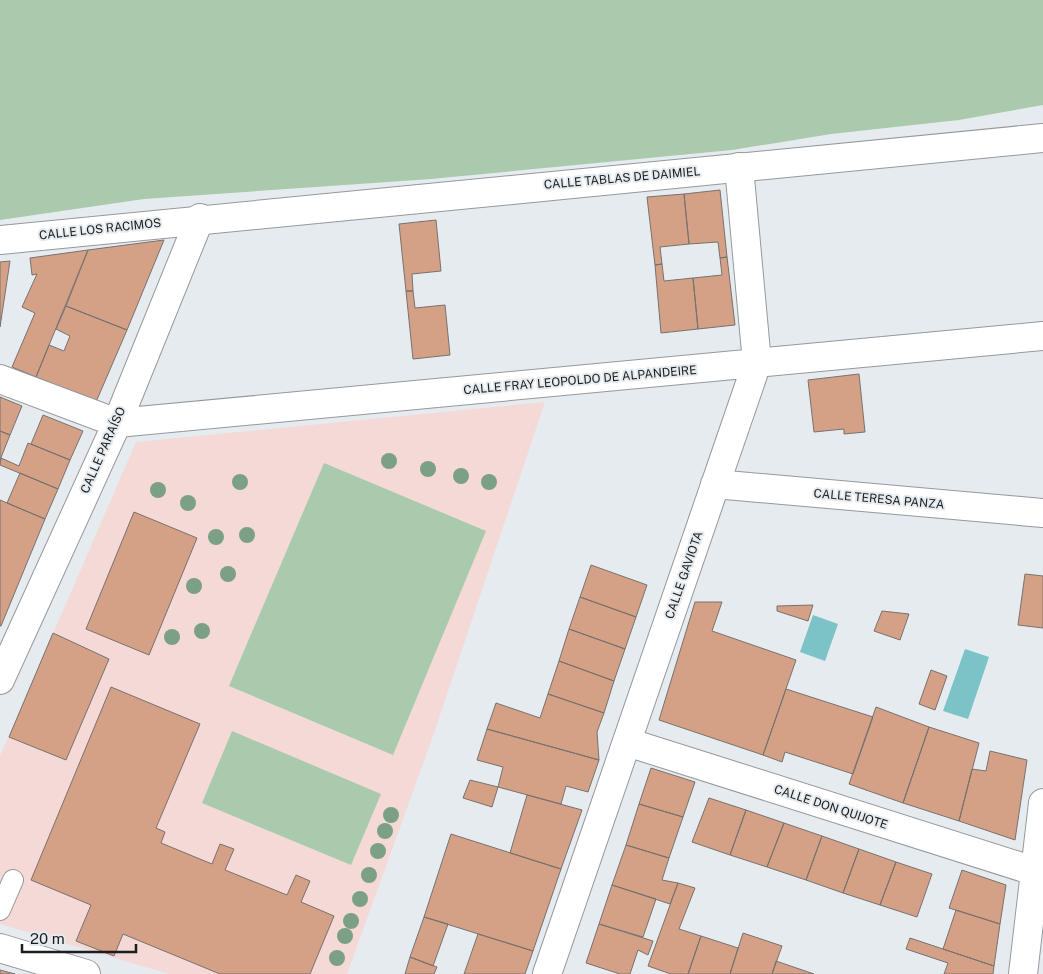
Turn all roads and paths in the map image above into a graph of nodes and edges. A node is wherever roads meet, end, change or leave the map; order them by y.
1 (1043, 138) edge
2 (739, 167) junction
3 (200, 218) junction
4 (0, 240) edge
5 (1043, 336) edge
6 (757, 363) junction
7 (0, 379) edge
8 (117, 423) junction
9 (716, 484) junction
10 (1043, 513) edge
11 (5, 653) edge
12 (0, 680) edge
13 (627, 742) junction
14 (1043, 803) edge
15 (1034, 871) junction
16 (12, 880) dead end
17 (0, 910) edge
18 (0, 948) edge
19 (86, 974) edge
20 (547, 974) edge
21 (1023, 974) edge

1 - 2 street, CALLE TABLAS DE DAIMIEL
2 - 3 street, CALLE TABLAS DE DAIMIEL
2 - 6 street, CALLE GAVIOTA
3 - 4 street, CALLE LOS RACIMOS
3 - 8 street, CALLE PARAÍSO
5 - 6 street, CALLE FRAY LEOPOLDO DE ALPANDEIRE
6 - 8 street, CALLE FRAY LEOPOLDO DE ALPANDEIRE
6 - 9 street, CALLE GAVIOTA
7 - 8 street
8 - 11 street, CALLE PARAÍSO
9 - 10 street, CALLE TERESA PANZA
9 - 13 street, CALLE GAVIOTA
11 - 12 street, CALLE PARAÍSO
13 - 15 street, CALLE DON QUIJOTE
13 - 20 street, CALLE GAVIOTA
14 - 15 street
15 - 21 street
16 - 17 lane
18 - 19 street

